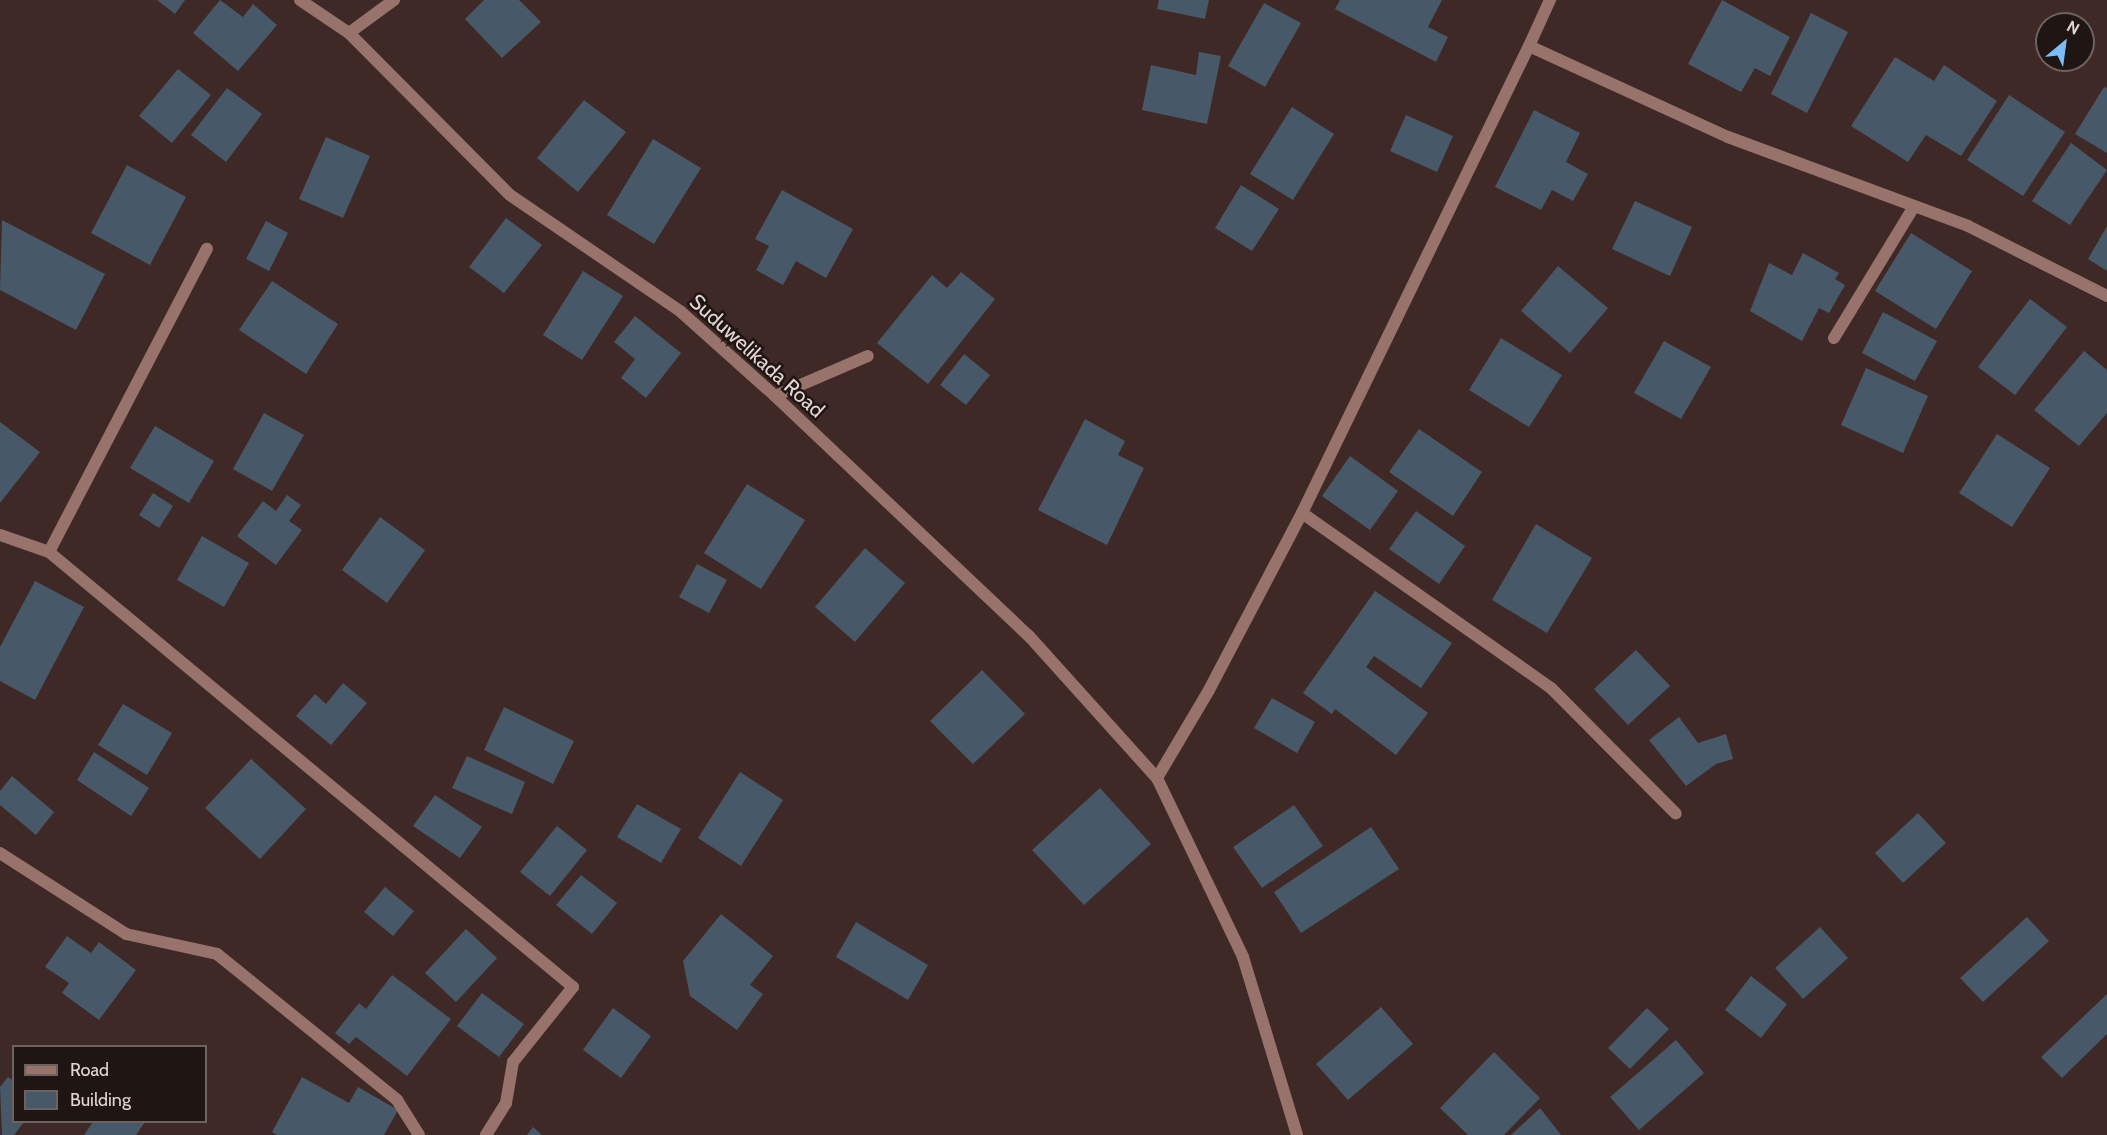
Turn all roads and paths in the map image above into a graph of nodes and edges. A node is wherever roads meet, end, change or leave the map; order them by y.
1 (300, 0) edge
2 (394, 0) edge
3 (1550, 0) edge
4 (349, 33) junction
5 (1529, 46) junction
6 (1913, 208) junction
7 (207, 249) dead end
8 (2107, 296) edge
9 (1834, 338) dead end
10 (868, 356) dead end
11 (775, 396) junction
12 (1302, 513) junction
13 (0, 535) edge
14 (50, 552) junction
15 (1157, 778) junction
16 (1676, 814) dead end
17 (0, 853) edge
18 (419, 1135) edge
19 (486, 1135) edge
20 (1297, 1135) edge

1 - 4 street, Suduwelikada Road
2 - 4 street
3 - 5 street
4 - 11 street, Suduwelikada Road
5 - 6 street
5 - 12 street
6 - 8 street
6 - 9 street
7 - 14 street
10 - 11 street
11 - 15 street, Suduwelikada Road
12 - 15 street
12 - 16 street
13 - 14 street
14 - 19 street
15 - 20 street, Suduwelikada Road
17 - 18 street

